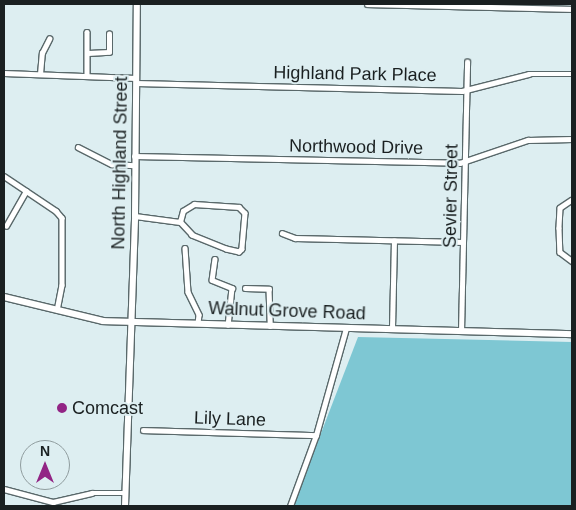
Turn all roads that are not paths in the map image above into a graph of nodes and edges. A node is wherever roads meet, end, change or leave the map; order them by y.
1 (137, 4) edge
2 (367, 4) edge
3 (572, 9) edge
4 (87, 32) dead end
5 (109, 34) dead end
6 (49, 38) dead end
7 (88, 53) junction
8 (467, 62) dead end
9 (4, 73) edge
10 (40, 74) junction
11 (572, 74) edge
12 (87, 76) junction
13 (136, 81) junction
14 (467, 90) junction
15 (572, 139) edge
16 (78, 147) dead end
17 (134, 156) junction
18 (465, 162) junction
19 (134, 165) junction
20 (4, 176) edge
21 (26, 191) junction
22 (572, 200) edge
23 (135, 216) junction
24 (180, 222) junction
25 (6, 226) dead end
26 (282, 233) dead end
27 (394, 241) junction
28 (463, 242) junction
29 (185, 248) dead end
30 (215, 259) dead end
31 (572, 261) edge
32 (244, 288) dead end
33 (4, 297) edge
34 (57, 310) junction
35 (130, 322) junction
36 (198, 324) junction
37 (228, 325) junction
38 (270, 326) junction
39 (346, 328) junction
40 (392, 328) junction
41 (461, 330) junction
42 (572, 334) edge
43 (143, 430) dead end
44 (316, 435) junction
45 (4, 489) edge
46 (125, 493) junction
47 (125, 506) edge
48 (290, 506) edge

1 - 13 main road, North Highland Street
2 - 3 street
4 - 7 street
5 - 7 street
6 - 10 street
7 - 12 street
8 - 14 street, Sevier Street
9 - 10 street, Highland Park Place
10 - 12 street, Highland Park Place
11 - 14 street, Highland Park Place
12 - 13 street, Highland Park Place
13 - 14 street, Highland Park Place
13 - 17 main road, North Highland Street
14 - 18 street, Sevier Street
15 - 18 street, Northwood Drive
16 - 19 street
17 - 18 street, Northwood Drive
17 - 19 main road, North Highland Street
18 - 28 street, Sevier Street
19 - 23 main road, North Highland Street
20 - 21 street
21 - 25 street
21 - 34 street
22 - 31 street
23 - 24 street
23 - 35 main road, North Highland Street
24 - 24 street
26 - 27 street
27 - 28 street
27 - 40 street
28 - 41 street, Sevier Street
29 - 36 street
30 - 37 street
32 - 38 street
33 - 34 main road, Walnut Grove Road
34 - 35 main road, Walnut Grove Road
35 - 36 main road, Walnut Grove Road
35 - 46 main road, North Highland Street
36 - 37 main road, Walnut Grove Road
37 - 38 main road, Walnut Grove Road
38 - 39 main road, Walnut Grove Road
39 - 40 main road, Walnut Grove Road
39 - 44 street
40 - 41 main road, Walnut Grove Road
41 - 42 main road, Walnut Grove Road
43 - 44 street, Lily Lane
44 - 48 street
45 - 46 street
46 - 47 main road, North Highland Street

